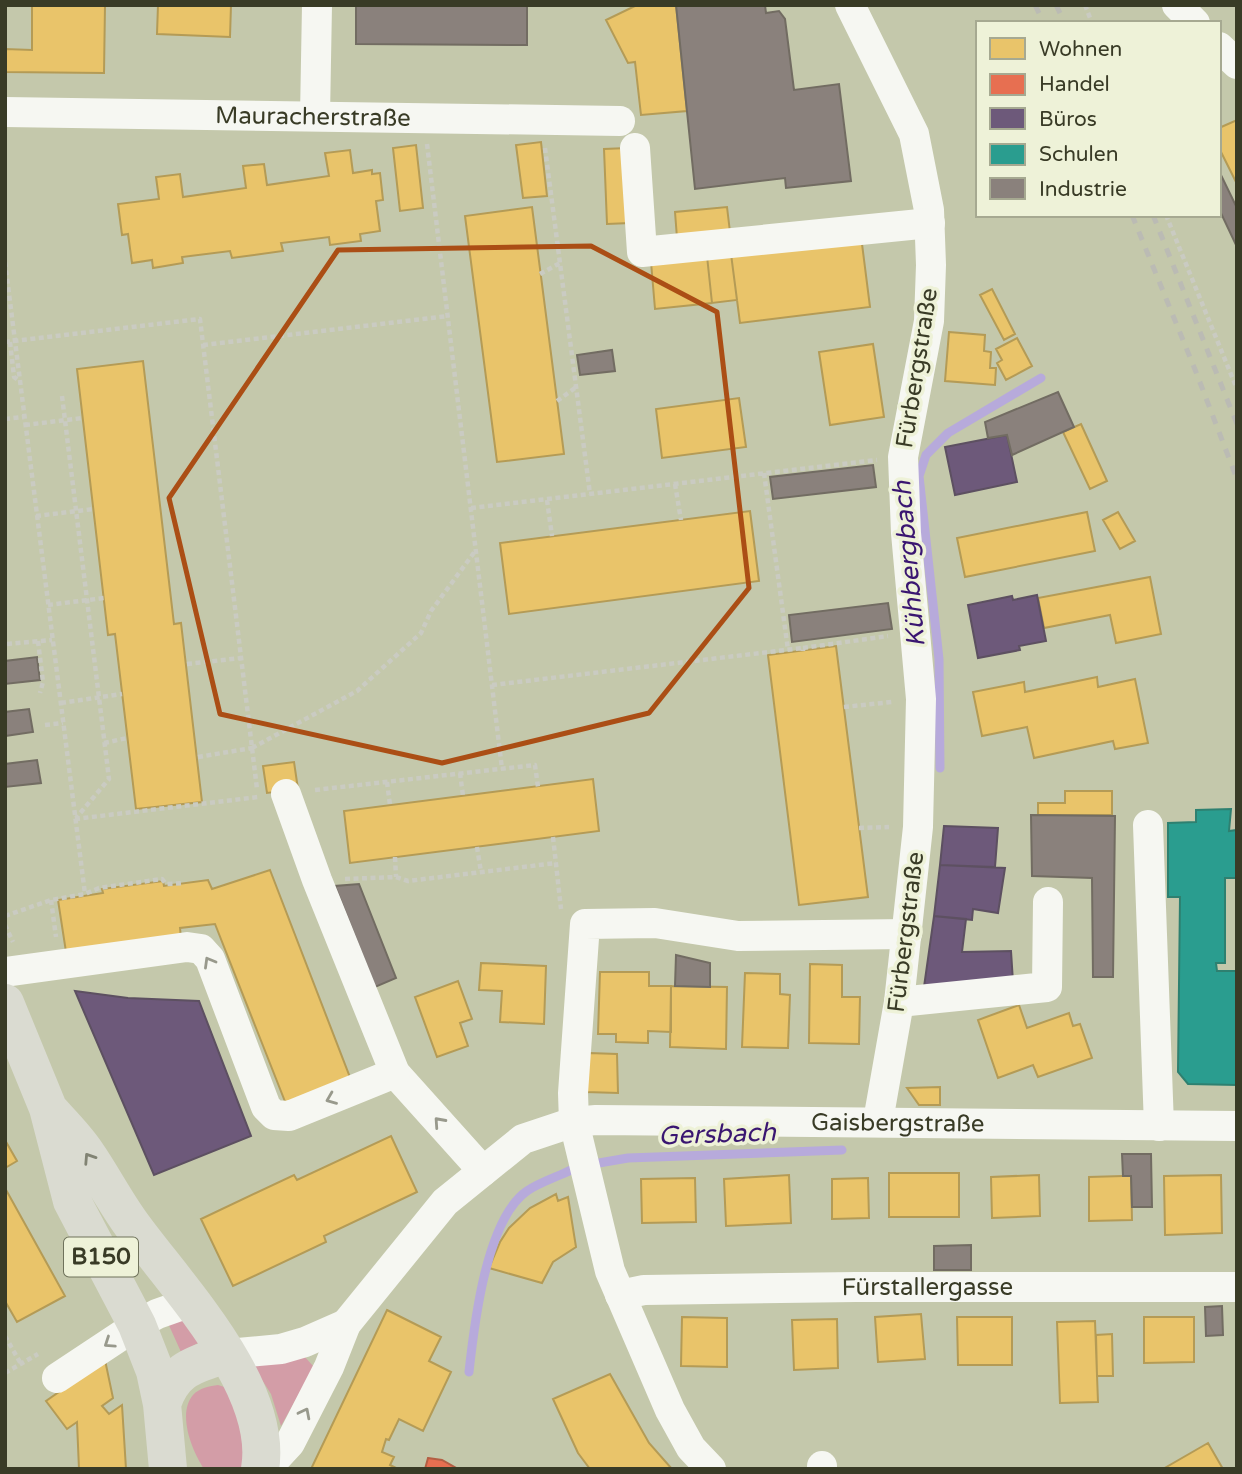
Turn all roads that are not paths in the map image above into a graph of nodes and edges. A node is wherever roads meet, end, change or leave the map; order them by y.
1 (317, 5) edge
2 (850, 5) edge
3 (1177, 5) edge
4 (1193, 21) edge
5 (1221, 49) edge
6 (1237, 64) edge
7 (5, 111) edge
8 (314, 116) junction
9 (620, 121) dead end
10 (635, 148) dead end
11 (930, 223) junction
12 (286, 794) road end
13 (1148, 825) dead end
14 (1048, 902) dead end
15 (907, 934) junction
16 (5, 972) edge
17 (899, 1002) junction
18 (5, 1003) edge
19 (394, 1073) junction
20 (48, 1108) junction
21 (878, 1121) junction
22 (574, 1122) junction
23 (1159, 1126) junction
24 (1237, 1126) edge
25 (483, 1171) junction
26 (1237, 1287) edge
27 (620, 1295) junction
28 (162, 1314) junction
29 (346, 1324) junction
30 (227, 1354) junction
31 (57, 1378) dead end
32 (170, 1390) junction
33 (168, 1469) edge
34 (194, 1469) edge
35 (260, 1469) edge
36 (267, 1469) edge
37 (711, 1469) edge

1 - 8 street
2 - 11 street, Fürbergstraße
3 - 4 street
5 - 6 street
7 - 8 street, Mauracherstraße
8 - 9 street, Mauracherstraße
10 - 11 street
11 - 15 street, Fürbergstraße
12 - 19 street
13 - 23 street
14 - 17 street
15 - 17 street, Fürbergstraße
15 - 22 street
19 -> 16 street
17 - 21 street, Fürbergstraße
18 - 20 main road, B150
25 -> 19 street
28 -> 20 main road, B150
20 - 28 main road, B150
21 - 22 street, Gaisbergstraße
21 - 23 street, Gaisbergstraße
22 - 25 street, Gaisbergstraße
22 - 27 street
23 - 24 street, Gaisbergstraße
25 - 29 street, Gaisbergstraße
26 - 27 street, Fürstallergasse
27 - 37 street
28 - 30 main road, B150
28 -> 31 street
28 - 32 main road, B150
29 - 30 street, Gaisbergstraße
36 -> 29 street, Gaisbergstraße
30 - 32 main road
30 - 35 main road, B150
32 - 33 main road, B150
32 - 34 main road

